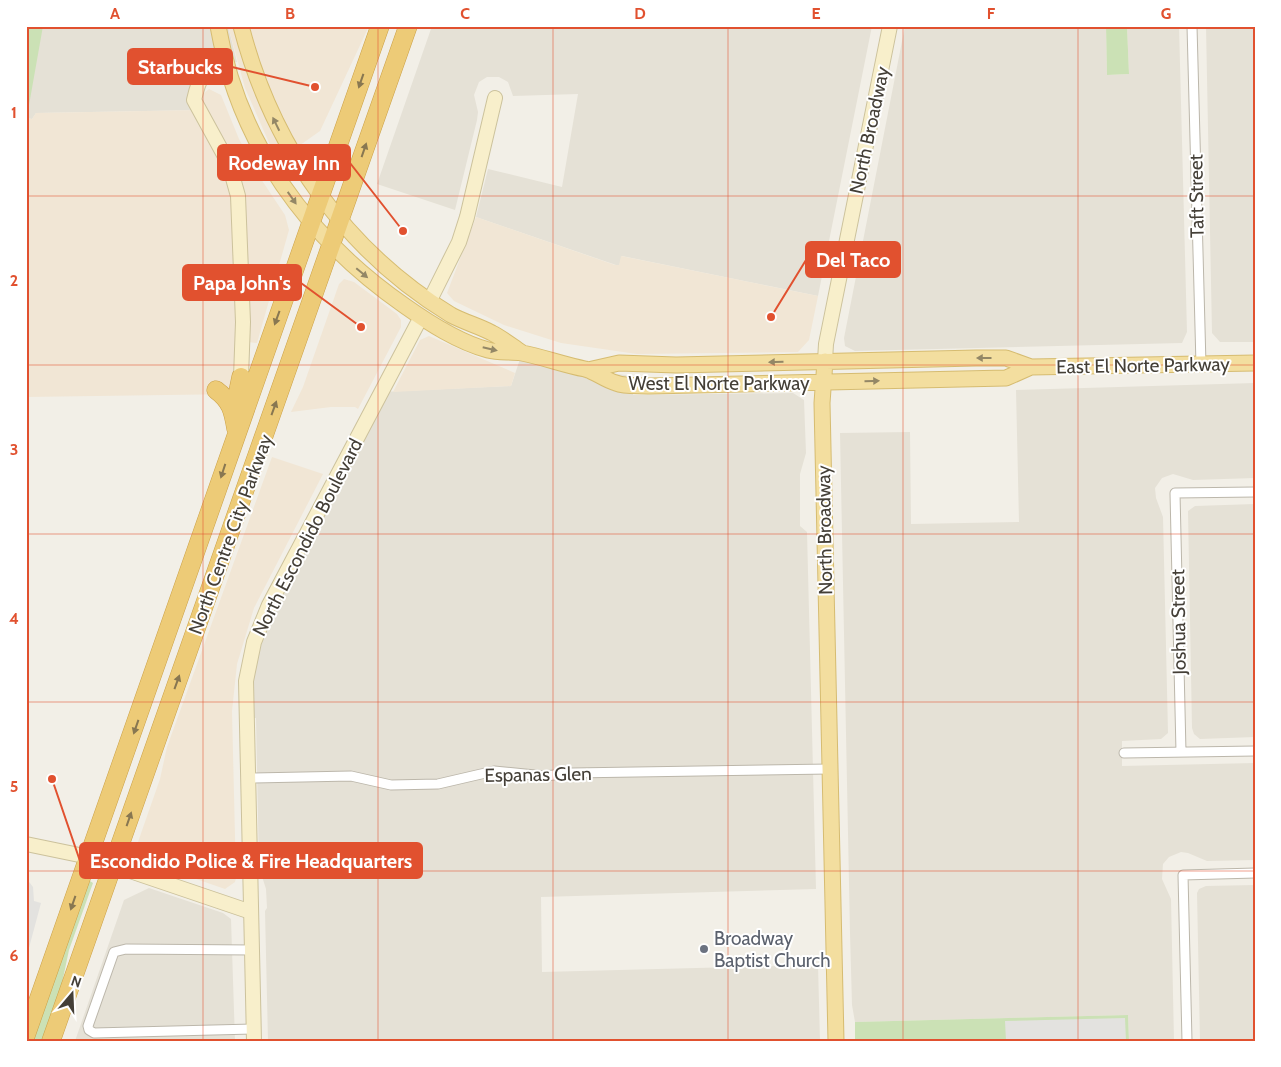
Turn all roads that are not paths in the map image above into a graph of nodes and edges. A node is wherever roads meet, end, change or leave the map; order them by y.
1 (218, 26) edge
2 (241, 26) edge
3 (380, 26) edge
4 (408, 26) edge
5 (890, 26) edge
6 (1192, 26) edge
7 (226, 64) junction
8 (495, 98) dead end
9 (320, 195) junction
10 (339, 221) junction
11 (311, 223) junction
12 (331, 246) junction
13 (430, 300) junction
14 (421, 317) junction
15 (522, 353) junction
16 (825, 361) junction
17 (1255, 364) edge
18 (1200, 365) junction
19 (1031, 367) junction
20 (588, 370) junction
21 (241, 377) joint
22 (824, 383) junction
23 (216, 390) dead end
24 (234, 412) junction
25 (236, 431) junction
26 (1255, 492) edge
27 (1255, 751) edge
28 (1181, 752) junction
29 (1124, 753) dead end
30 (830, 769) junction
31 (249, 778) junction
32 (26, 844) edge
33 (89, 857) junction
34 (113, 865) junction
35 (1255, 873) edge
36 (251, 912) junction
37 (252, 950) junction
38 (26, 1035) edge
39 (253, 1035) edge
40 (51, 1041) edge
41 (836, 1041) edge
42 (1187, 1041) edge

1 - 7 main road, West El Norte Parkway
9 -> 2 main road, West El Norte Parkway
3 -> 9 highway, North Centre City Parkway
10 -> 4 highway, North Centre City Parkway
5 - 16 street, North Broadway
6 - 18 street, Taft Street
7 -> 11 main road, West El Norte Parkway
7 - 21 street
8 - 13 street
9 - 10 main road, West El Norte Parkway
9 - 11 highway, North Centre City Parkway
10 - 12 highway, North Centre City Parkway
10 - 13 main road, West El Norte Parkway
11 - 12 main road, West El Norte Parkway
11 -> 25 highway, North Centre City Parkway
12 -> 14 main road, West El Norte Parkway
34 -> 12 highway, North Centre City Parkway
13 - 15 main road, West El Norte Parkway
14 -> 15 main road, West El Norte Parkway
14 - 31 street, North Escondido Boulevard
15 - 20 main road, West El Norte Parkway
19 -> 16 main road, East El Norte Parkway
16 -> 20 main road, West El Norte Parkway
16 - 22 main road, North Broadway
17 - 18 main road, East El Norte Parkway
18 - 19 main road, East El Norte Parkway
22 -> 19 main road, East El Norte Parkway
20 - 22 main road, West El Norte Parkway
21 - 24 highway
22 - 30 main road, North Broadway
23 - 24 highway
24 - 25 highway
25 -> 33 highway, North Centre City Parkway
26 - 28 street, Joshua Street
27 - 28 street
28 - 29 street
30 - 31 street, Espanas Glen
30 - 41 main road, North Broadway
31 - 36 street, North Escondido Boulevard
32 - 33 street
33 - 34 street
33 -> 38 highway, North Centre City Parkway
34 - 36 street
34 - 40 highway, North Centre City Parkway
35 - 42 street
36 - 37 street, North Escondido Boulevard
37 - 39 street, North Escondido Boulevard
37 - 39 street

